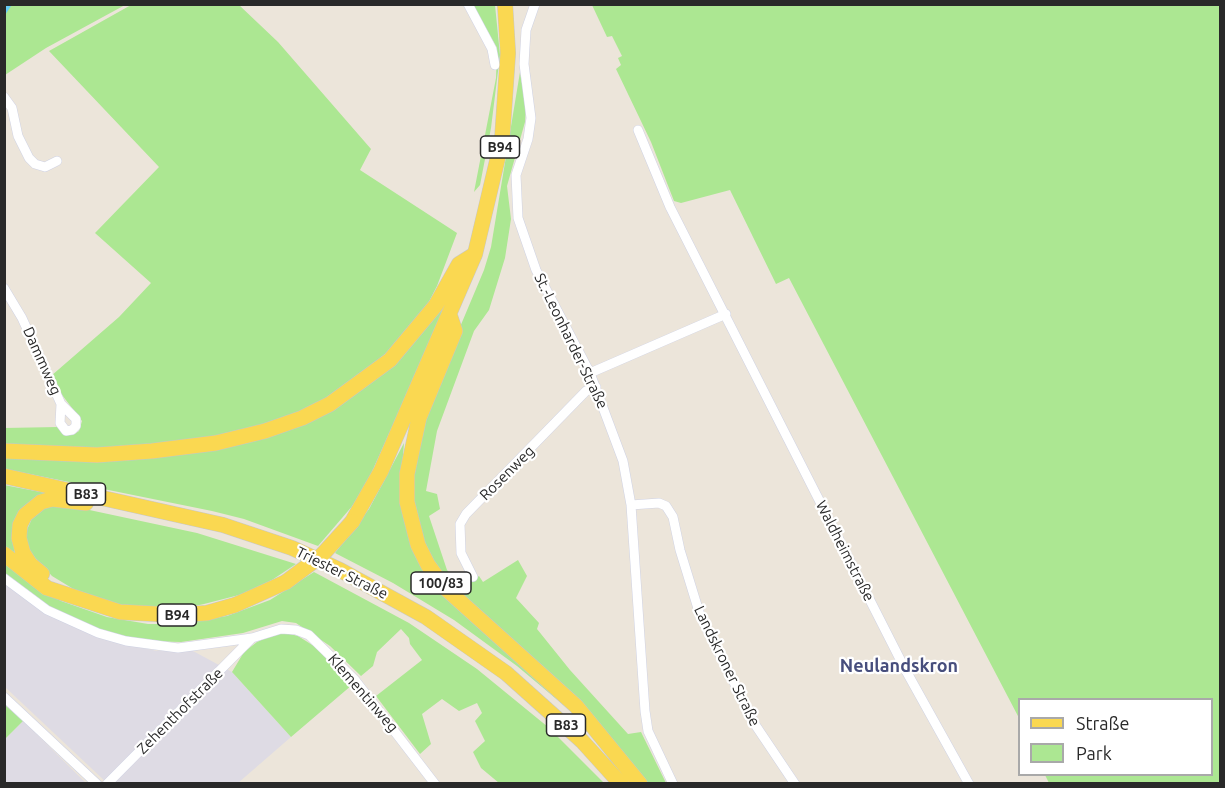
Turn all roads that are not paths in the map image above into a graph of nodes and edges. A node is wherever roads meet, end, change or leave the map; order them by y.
1 (468, 4) edge
2 (505, 4) edge
3 (535, 4) edge
4 (495, 64) dead end
5 (4, 97) edge
6 (638, 130) dead end
7 (57, 161) dead end
8 (475, 254) junction
9 (4, 288) edge
10 (726, 314) junction
11 (450, 316) junction
12 (590, 373) junction
13 (596, 387) junction
14 (61, 404) dead end
15 (4, 451) edge
16 (4, 476) edge
17 (632, 506) junction
18 (167, 511) junction
19 (4, 554) edge
20 (473, 577) dead end
21 (4, 578) edge
22 (65, 593) junction
23 (252, 638) junction
24 (4, 697) edge
25 (97, 783) edge
26 (107, 783) edge
27 (435, 783) edge
28 (621, 783) edge
29 (640, 783) edge
30 (673, 783) edge
31 (795, 783) edge
32 (969, 783) edge

1 - 4 street
2 - 8 main road, B94
3 - 12 street, St.-Leonharder-Straße
5 - 7 street
6 - 10 street, Waldheimstraße
8 - 11 main road, B94
8 - 15 main road
9 - 14 street, Dammweg
10 - 12 street
10 - 32 street, Waldheimstraße
11 - 22 main road, B94, bridge
11 - 29 main road, 100/83
12 - 13 street, St.-Leonharder-Straße
13 - 17 street, St.-Leonharder-Straße
13 - 20 street, Rosenweg
16 - 18 main road, Triester Straße / B83
17 - 30 street, St.-Leonharder-Straße
17 - 31 street, Landskroner Straße
18 - 22 main road
18 - 28 main road, Triester Straße / B83
19 - 22 main road
21 - 23 street, Klementinweg
23 - 26 street, Zehenthofstraße
23 - 27 street, Klementinweg
24 - 25 street

